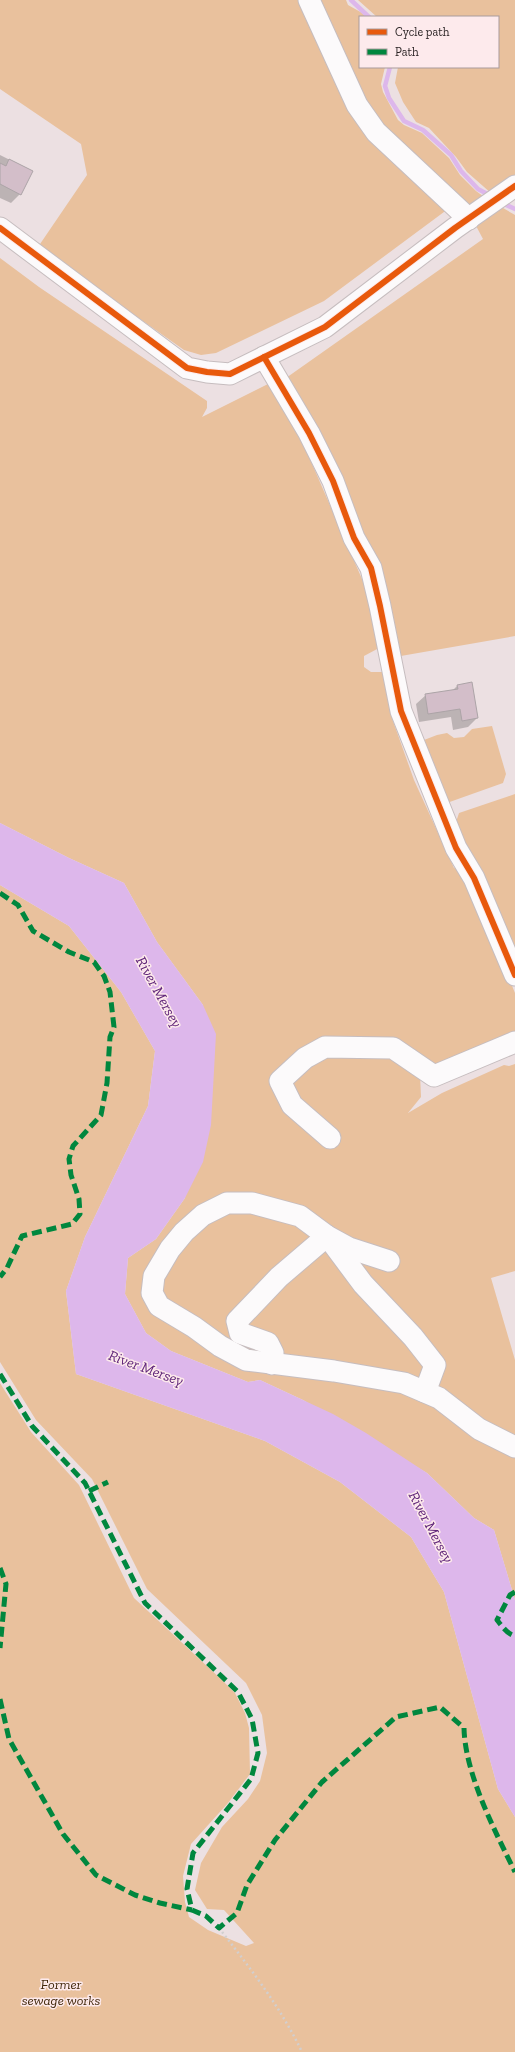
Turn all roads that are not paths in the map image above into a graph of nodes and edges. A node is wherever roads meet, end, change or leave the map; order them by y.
1 (309, 0) edge
2 (503, 194) edge
3 (469, 219) junction
4 (0, 228) edge
5 (264, 357) junction
6 (515, 975) edge
7 (515, 1042) edge
8 (330, 1138) dead end
9 (327, 1236) junction
10 (389, 1261) dead end
11 (272, 1364) junction
12 (425, 1392) junction
13 (515, 1447) edge

1 - 3 street
2 - 3 street
3 - 5 street
4 - 5 street
5 - 6 street
7 - 8 street
9 - 10 street
9 - 11 street
9 - 11 street
9 - 12 street
11 - 12 street
12 - 13 street

